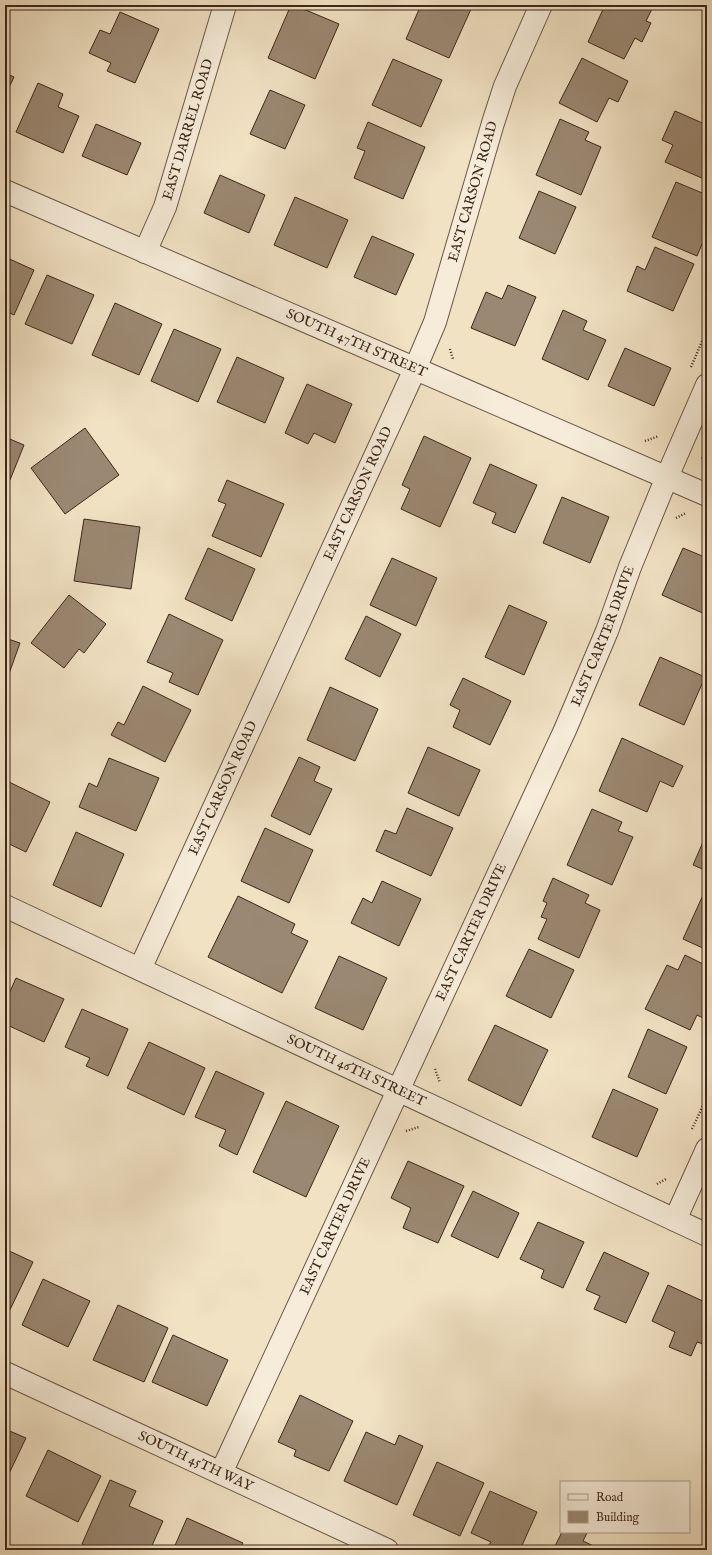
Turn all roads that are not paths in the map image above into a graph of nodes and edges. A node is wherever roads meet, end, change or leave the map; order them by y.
1 (225, 5) edge
2 (541, 5) edge
3 (5, 192) edge
4 (145, 252) junction
5 (416, 369) junction
6 (707, 385) edge
7 (667, 477) junction
8 (707, 495) edge
9 (5, 906) edge
10 (140, 969) junction
11 (398, 1090) junction
12 (707, 1149) edge
13 (675, 1220) junction
14 (707, 1236) edge
15 (5, 1373) edge
16 (221, 1473) junction
17 (387, 1550) edge

1 - 4 street, EAST DARREL ROAD
2 - 5 street, EAST CARSON ROAD
3 - 4 street, SOUTH 47TH STREET
4 - 5 street, SOUTH 47TH STREET
5 - 7 street, SOUTH 47TH STREET
5 - 10 street, EAST CARSON ROAD
6 - 7 street, EAST CARTER DRIVE
7 - 8 street, SOUTH 47TH STREET
7 - 11 street, EAST CARTER DRIVE
9 - 10 street, SOUTH 46TH STREET
10 - 11 street, SOUTH 46TH STREET
11 - 13 street, SOUTH 46TH STREET
11 - 16 street, EAST CARTER DRIVE
12 - 13 street
13 - 14 street, SOUTH 46TH STREET
15 - 16 street, SOUTH 45TH WAY
16 - 17 street, SOUTH 45TH WAY

